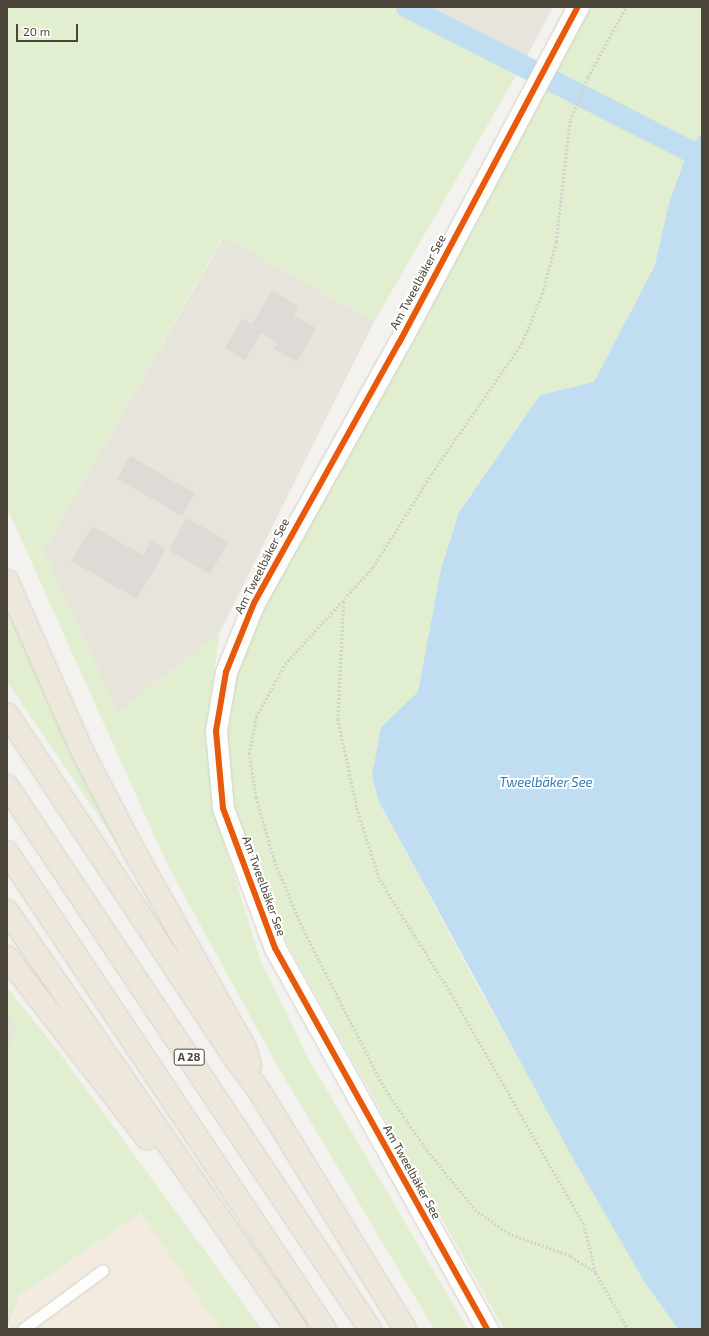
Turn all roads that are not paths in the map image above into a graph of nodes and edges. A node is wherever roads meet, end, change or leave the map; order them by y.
1 (578, 7) edge
2 (7, 581) edge
3 (7, 714) edge
4 (7, 786) edge
5 (7, 852) edge
6 (7, 911) edge
7 (7, 957) edge
8 (258, 1089) junction
9 (104, 1270) dead end
10 (279, 1304) junction
11 (23, 1329) edge
12 (296, 1329) edge
13 (325, 1329) edge
14 (370, 1329) edge
15 (405, 1329) edge
16 (487, 1329) edge

1 - 16 street, Am Tweelbäker See
2 - 8 highway
3 - 8 highway
4 - 14 highway, A 28
5 - 13 highway
6 - 10 highway
7 - 10 highway
8 - 15 highway
9 - 11 lane
10 - 12 highway

